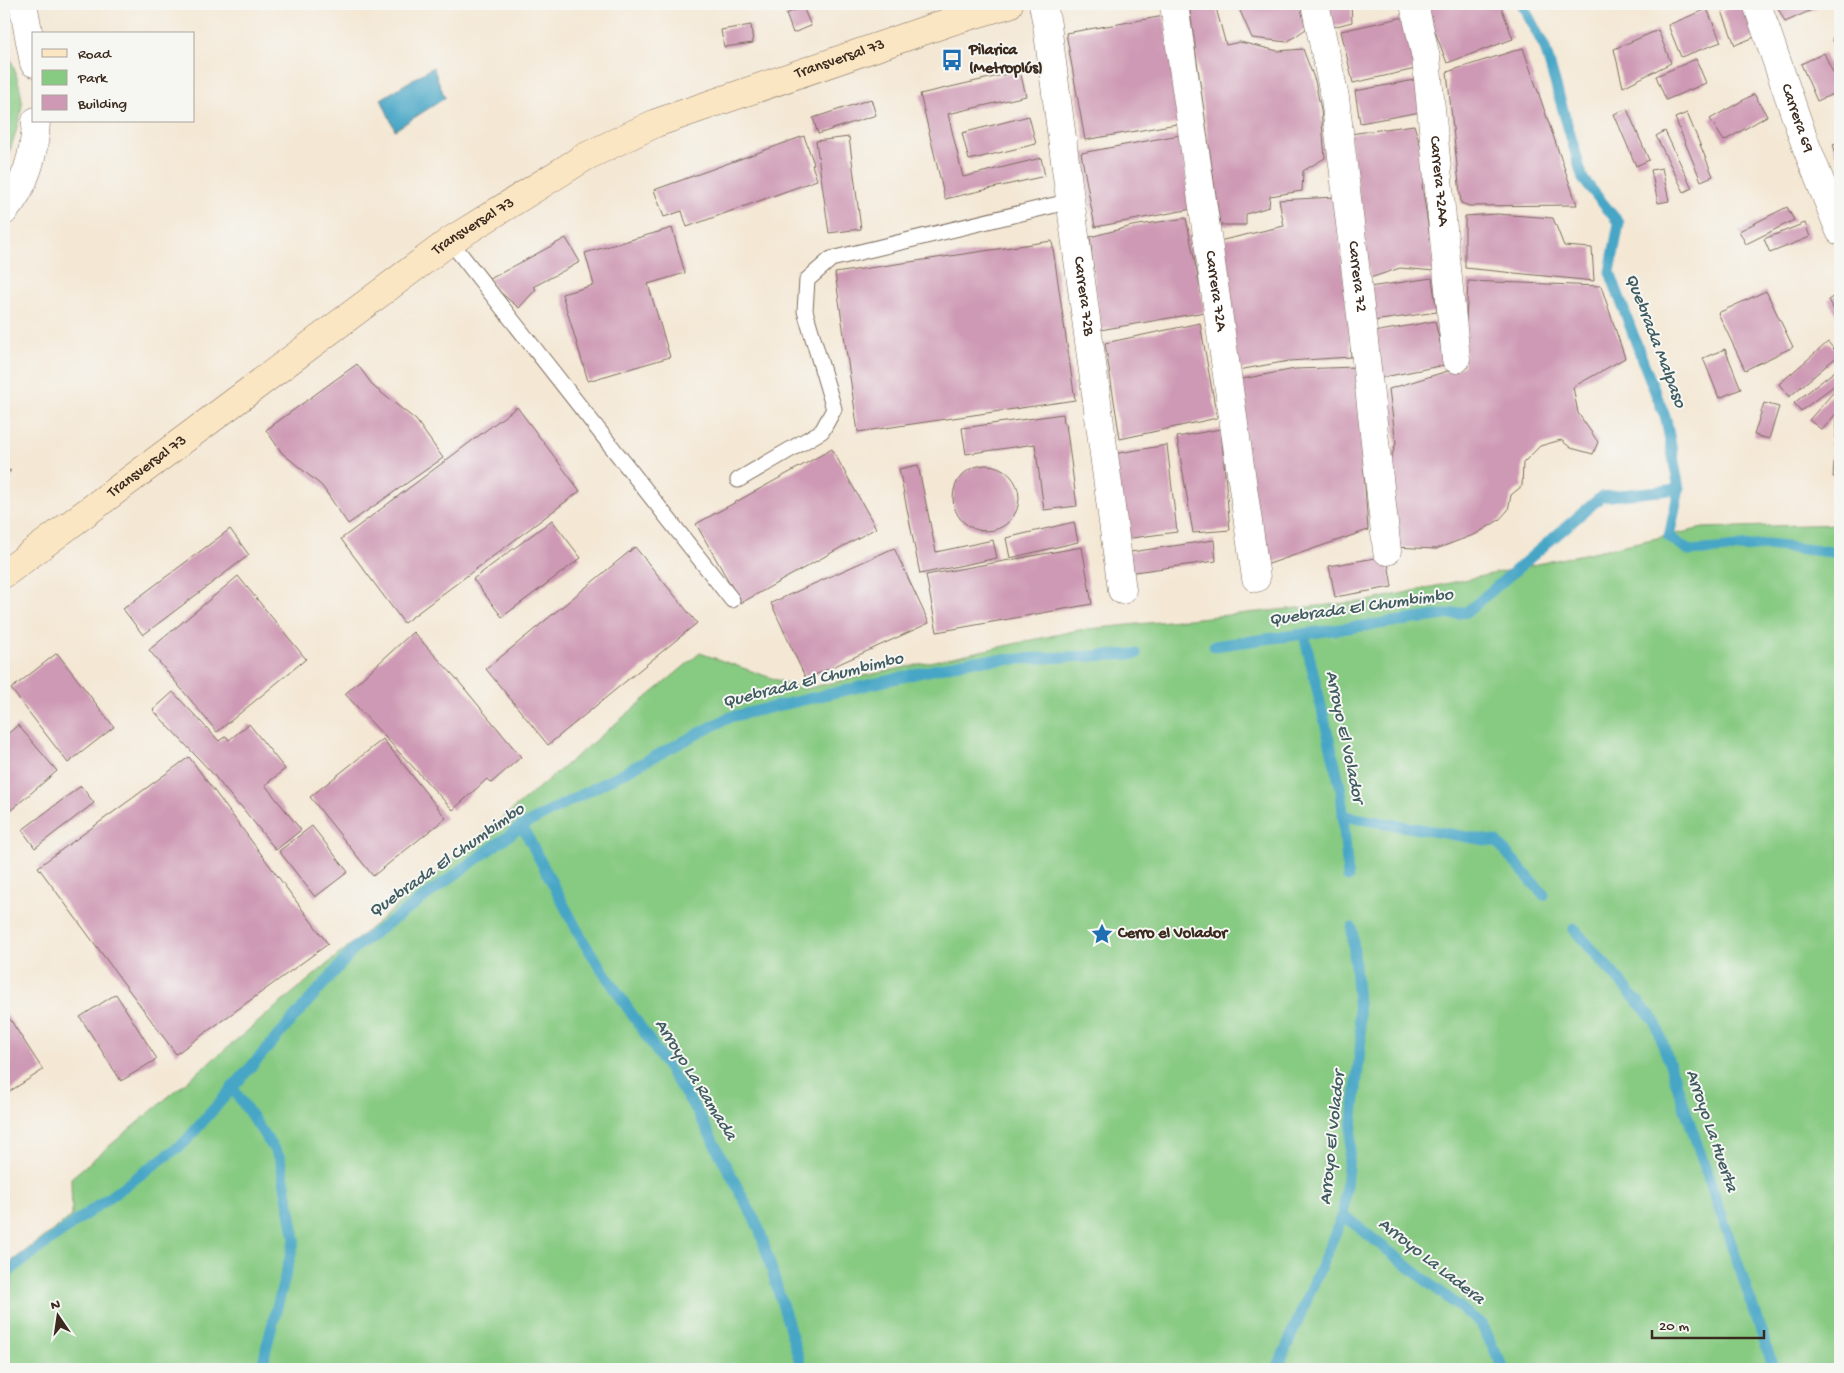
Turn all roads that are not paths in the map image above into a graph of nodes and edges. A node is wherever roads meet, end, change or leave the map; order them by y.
1 (23, 4) edge
2 (1010, 4) edge
3 (1043, 4) edge
4 (1174, 4) edge
5 (1316, 4) edge
6 (1414, 4) edge
7 (1757, 4) edge
8 (32, 52) edge
9 (36, 122) edge
10 (1070, 201) junction
11 (4, 212) edge
12 (1840, 231) edge
13 (450, 240) junction
14 (1456, 359) dead end
15 (738, 480) dead end
16 (1387, 551) dead end
17 (4, 574) edge
18 (1256, 578) dead end
19 (1122, 590) dead end
20 (732, 600) dead end

1 - 8 street
2 - 13 main road, Transversal 73
3 - 10 street, Carrera 72B
4 - 18 street, Carrera 72A
5 - 16 street, Carrera 72
6 - 14 street, Carrera 72AA
7 - 12 street, Carrera 69
9 - 11 street
10 - 15 lane
10 - 19 street, Carrera 72B
13 - 17 main road, Transversal 73
13 - 20 lane

